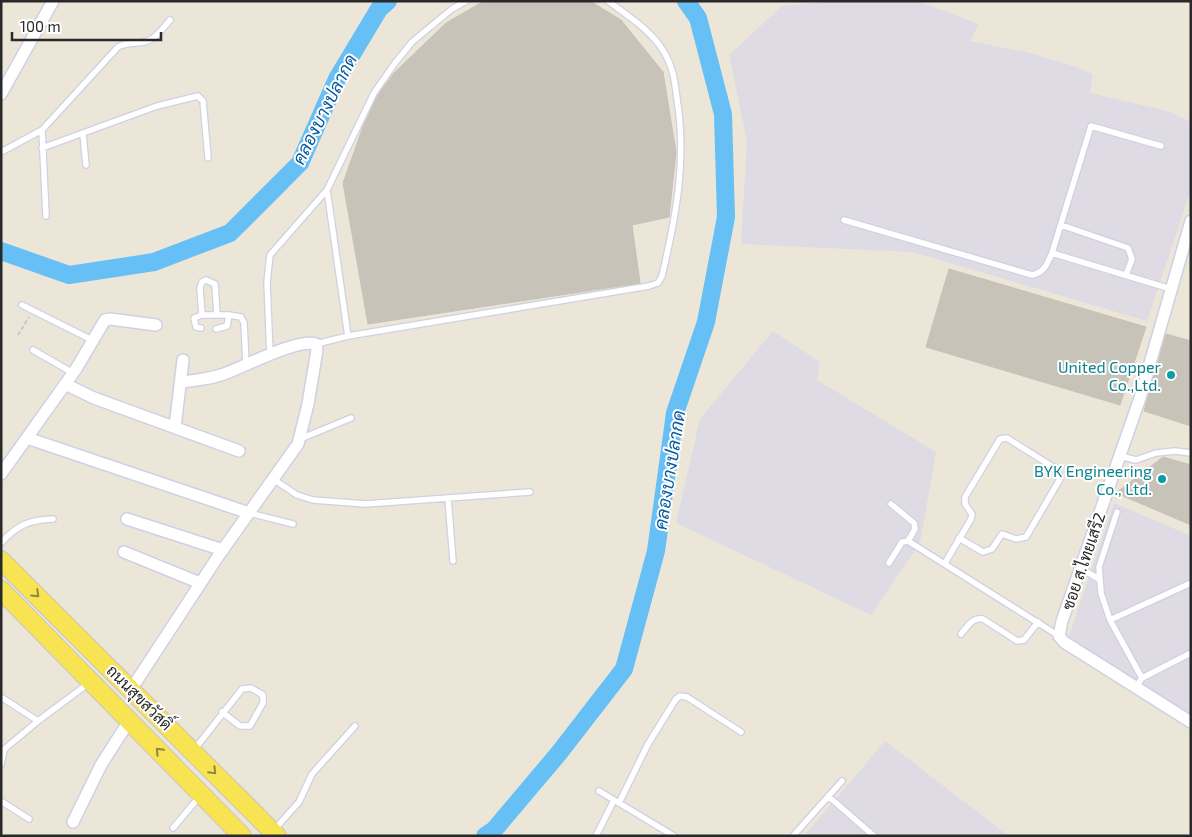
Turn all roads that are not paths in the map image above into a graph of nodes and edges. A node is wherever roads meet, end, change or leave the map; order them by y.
1 (53, 1) edge
2 (466, 1) edge
3 (608, 1) edge
4 (170, 20) dead end
5 (1, 94) edge
6 (42, 130) junction
7 (83, 134) junction
8 (1160, 146) dead end
9 (42, 148) junction
10 (1, 152) edge
11 (208, 158) dead end
12 (86, 166) dead end
13 (327, 190) junction
14 (46, 216) dead end
15 (844, 220) dead end
16 (1191, 221) edge
17 (1061, 225) junction
18 (1052, 253) junction
19 (1126, 275) junction
20 (1171, 289) junction
21 (22, 306) dead end
22 (202, 315) junction
23 (217, 315) junction
24 (228, 315) junction
25 (156, 325) dead end
26 (201, 328) dead end
27 (216, 329) dead end
28 (348, 336) junction
29 (94, 341) junction
30 (316, 344) junction
31 (33, 350) dead end
32 (270, 355) junction
33 (183, 360) dead end
34 (246, 364) junction
35 (73, 373) junction
36 (182, 382) junction
37 (65, 384) junction
38 (351, 418) dead end
39 (175, 427) junction
40 (27, 438) junction
41 (300, 439) junction
42 (239, 451) dead end
43 (1191, 453) edge
44 (1120, 456) junction
45 (1, 474) edge
46 (273, 479) junction
47 (530, 492) dead end
48 (448, 498) junction
49 (891, 504) dead end
50 (1117, 512) dead end
51 (249, 513) junction
52 (53, 519) dead end
53 (127, 519) dead end
54 (293, 524) dead end
55 (960, 538) junction
56 (908, 541) junction
57 (1, 543) edge
58 (223, 550) junction
59 (124, 552) dead end
60 (1, 560) edge
61 (453, 561) dead end
62 (889, 563) dead end
63 (944, 563) junction
64 (1080, 568) junction
65 (1099, 579) junction
66 (200, 583) junction
67 (1191, 584) edge
68 (1, 590) edge
69 (1110, 620) junction
70 (1038, 622) junction
71 (961, 634) dead end
72 (1059, 636) junction
73 (1191, 653) edge
74 (91, 682) junction
75 (1139, 683) junction
76 (132, 688) junction
77 (1, 696) edge
78 (222, 712) junction
79 (38, 721) junction
80 (129, 721) junction
81 (1191, 722) edge
82 (355, 726) dead end
83 (741, 732) dead end
84 (2, 751) edge
85 (193, 751) junction
86 (1, 764) edge
87 (842, 781) dead end
88 (599, 791) dead end
89 (201, 794) junction
90 (828, 796) junction
91 (1, 801) edge
92 (617, 801) junction
93 (29, 819) dead end
94 (73, 822) dead end
95 (173, 828) dead end
96 (275, 834) edge
97 (242, 836) edge
98 (596, 836) edge
99 (674, 836) edge
100 (793, 836) edge
101 (874, 836) edge

1 - 5 street
2 - 13 lane
3 - 28 lane
4 - 6 lane
6 - 9 lane
6 - 10 lane
7 - 9 lane
7 - 11 lane
7 - 12 lane
8 - 17 lane
9 - 14 lane
13 - 28 lane
13 - 32 lane
15 - 18 lane
16 - 20 street, ซอย ส.ไทยเสรี2
17 - 18 lane
17 - 19 lane
18 - 19 lane
19 - 20 lane
20 - 44 street, ซอย ส.ไทยเสรี2
21 - 29 lane
22 - 23 lane
22 - 23 lane
22 - 26 lane
23 - 24 lane
24 - 27 lane
24 - 34 lane
25 - 29 street
28 - 30 lane
29 - 35 street
30 - 32 street
30 - 41 street
31 - 35 lane
32 - 34 street
33 - 36 street
34 - 36 street
35 - 37 street
36 - 39 street
37 - 39 street
37 - 40 street
38 - 41 lane
39 - 42 street
40 - 45 street
40 - 51 street
41 - 46 street
43 - 44 lane
44 - 64 street, ซอย ส.ไทยเสรี2
46 - 48 lane
46 - 51 street
47 - 48 lane
48 - 61 lane
49 - 56 lane
50 - 65 lane
51 - 54 lane
51 - 58 street
52 - 57 lane
53 - 58 street
55 - 55 lane
55 - 63 lane
56 - 62 lane
56 - 63 lane
58 - 66 street
59 - 66 street
60 -> 76 main road, ถนนสุขสวัสดิ์
63 - 70 lane
64 - 65 lane
64 - 72 street, ซอย ส.ไทยเสรี2
65 - 69 lane
66 - 76 street
67 - 69 lane
68 - 74 main road, ถนนสุขสวัสดิ์
69 - 75 lane
70 - 71 lane
70 - 72 lane
72 - 75 street
73 - 75 lane
74 - 79 lane
74 - 80 main road, ถนนสุขสวัสดิ์
75 - 81 street
76 - 85 main road, ถนนสุขสวัสดิ์
77 - 79 lane
78 - 78 lane
78 - 85 lane
79 - 84 lane
89 -> 80 main road, ถนนสุขสวัสดิ์
80 - 94 street
82 - 96 lane
83 - 92 lane
84 - 86 lane
85 -> 96 main road, ถนนสุขสวัสดิ์
87 - 90 lane
88 - 92 lane
89 - 95 lane
89 - 97 main road, ถนนสุขสวัสดิ์
90 - 100 lane
90 - 101 lane
91 - 93 lane
92 - 98 lane
92 - 99 lane

